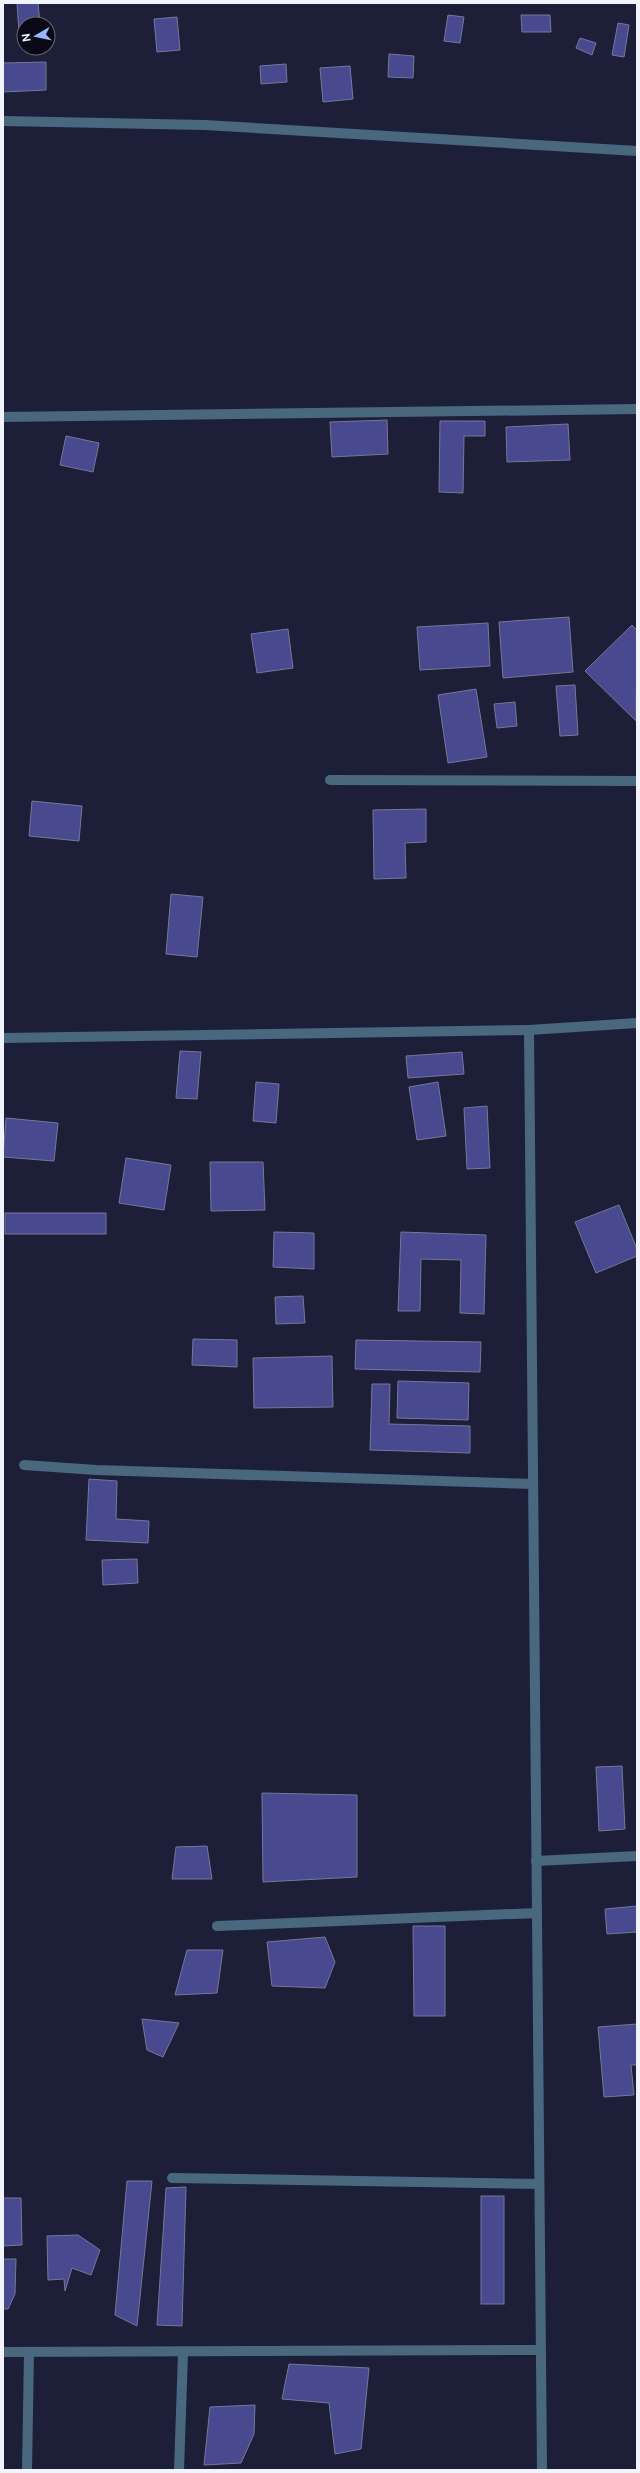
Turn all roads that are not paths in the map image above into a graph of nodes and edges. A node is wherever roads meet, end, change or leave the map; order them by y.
1 (3, 121) edge
2 (637, 151) edge
3 (637, 409) edge
4 (3, 417) edge
5 (330, 780) dead end
6 (637, 782) edge
7 (637, 1023) edge
8 (529, 1030) junction
9 (3, 1038) edge
10 (24, 1464) dead end
11 (533, 1484) junction
12 (637, 1856) edge
13 (536, 1861) junction
14 (536, 1913) junction
15 (217, 1926) dead end
16 (172, 2178) dead end
17 (539, 2184) junction
18 (540, 2350) junction
19 (3, 2352) edge
20 (30, 2352) junction
21 (183, 2353) junction
22 (26, 2470) edge
23 (179, 2470) edge
24 (542, 2470) edge

1 - 2 street
3 - 4 street
5 - 6 street
7 - 8 street
8 - 9 street
8 - 11 street
10 - 11 street
11 - 13 street
12 - 13 street
13 - 14 street
14 - 15 street
14 - 17 street
16 - 17 street
17 - 18 street
18 - 21 street
18 - 24 street
19 - 20 street
20 - 21 street
20 - 22 street
21 - 23 street

